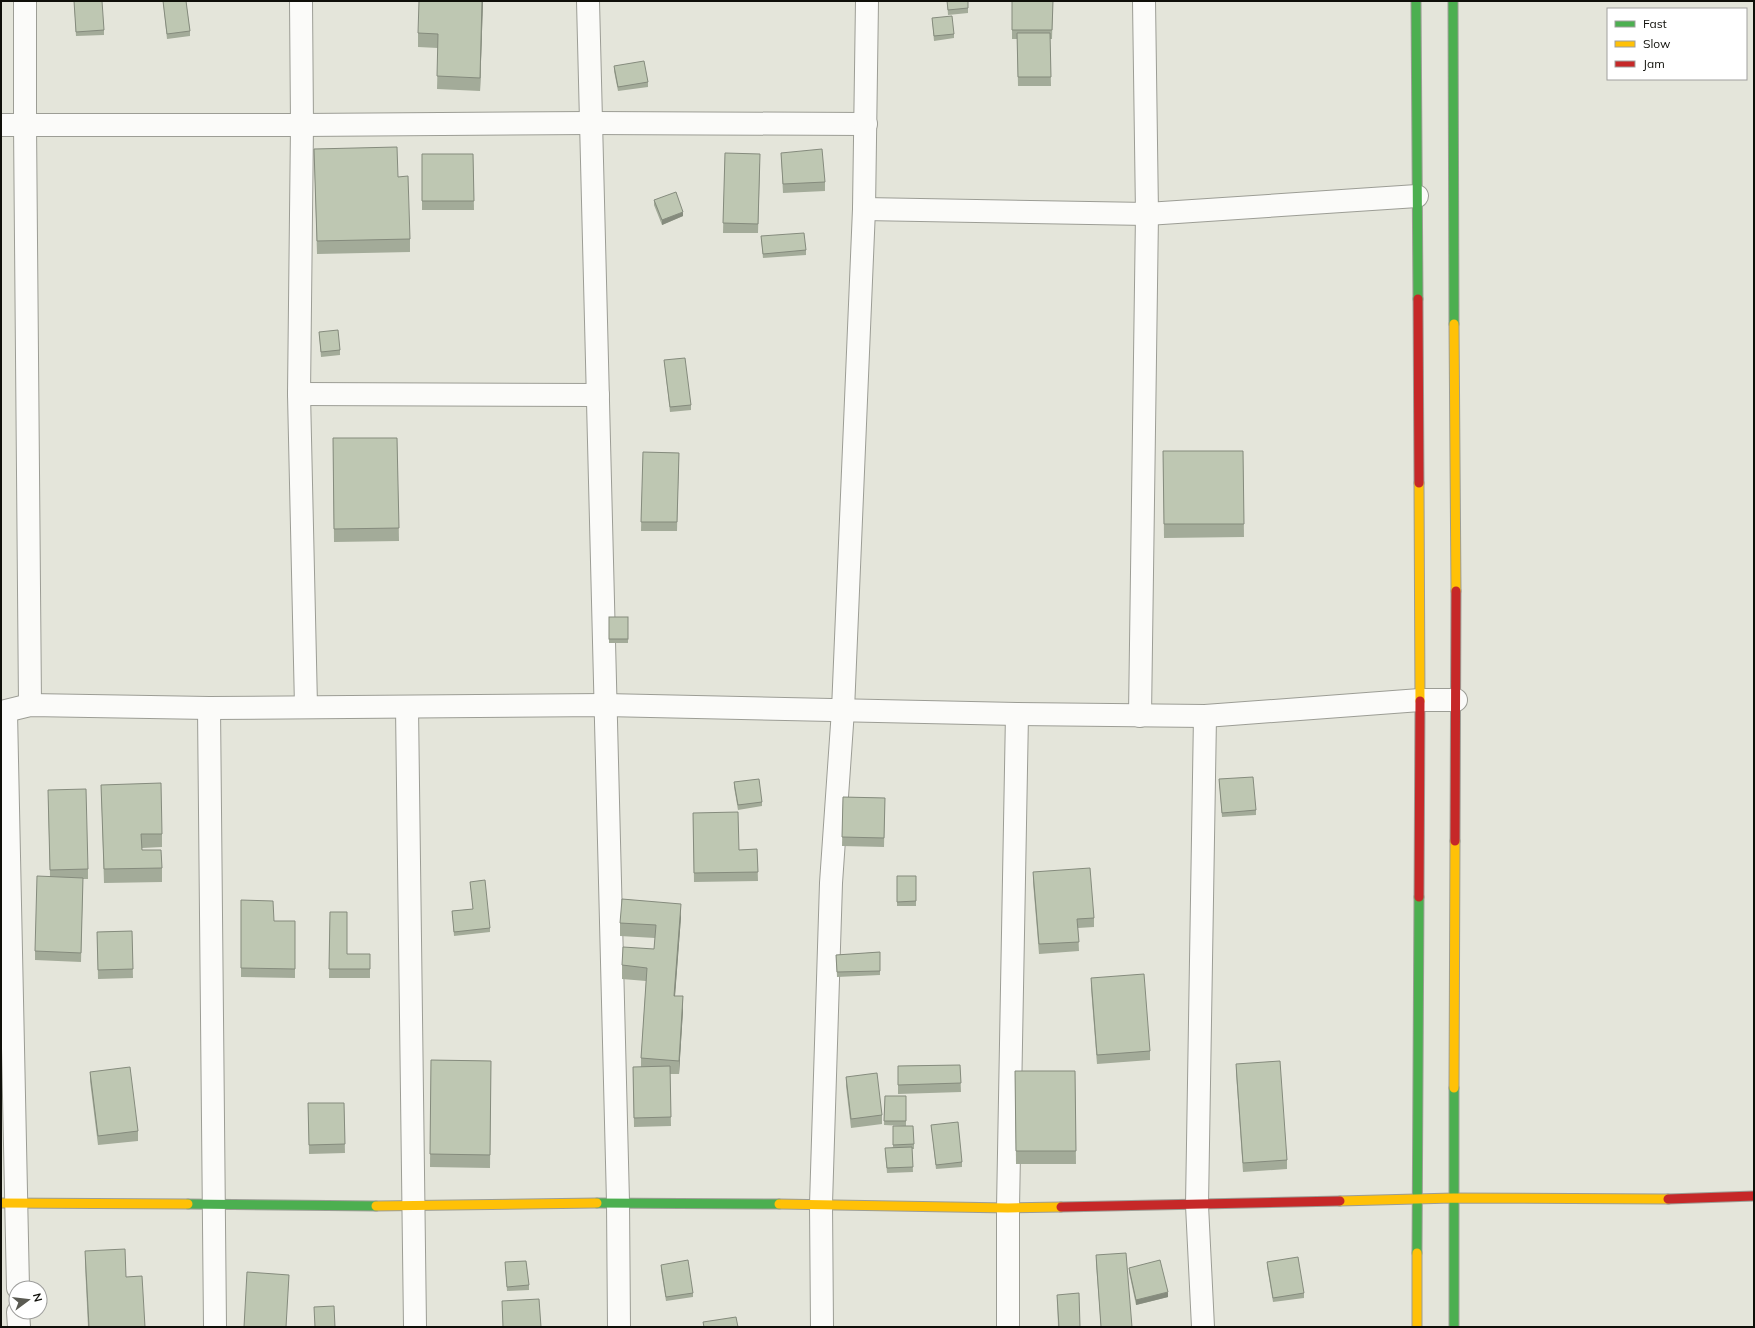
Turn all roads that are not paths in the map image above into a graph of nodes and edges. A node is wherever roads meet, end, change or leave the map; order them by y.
1 (25, 1) edge
2 (301, 1) edge
3 (588, 1) edge
4 (867, 1) edge
5 (1144, 1) edge
6 (1416, 1) edge
7 (1453, 1) edge
8 (590, 123) junction
9 (25, 124) junction
10 (866, 124) junction
11 (1, 125) edge
12 (302, 125) junction
13 (1417, 196) junction
14 (864, 209) junction
15 (1146, 214) junction
16 (299, 394) junction
17 (598, 395) junction
18 (1420, 700) junction
19 (1456, 700) junction
20 (30, 705) junction
21 (605, 705) junction
22 (306, 706) junction
23 (407, 707) junction
24 (209, 708) junction
25 (843, 710) junction
26 (4, 712) edge
27 (1017, 714) junction
28 (1140, 716) junction
29 (1205, 716) junction
30 (1754, 1196) edge
31 (1417, 1198) junction
32 (1453, 1198) junction
33 (618, 1202) junction
34 (8, 1203) edge
35 (213, 1204) junction
36 (821, 1204) junction
37 (1197, 1205) junction
38 (413, 1207) junction
39 (1008, 1208) junction
40 (17, 1280) edge
41 (215, 1327) edge
42 (415, 1327) edge
43 (619, 1327) edge
44 (822, 1327) edge
45 (1008, 1327) edge
46 (1203, 1327) edge
47 (1417, 1327) edge
48 (1454, 1327) edge

1 - 9 street
2 - 12 street
3 - 8 street
4 - 10 street
5 - 15 street
6 - 13 main road
7 - 19 main road
8 - 10 street
8 - 12 street
8 - 17 street
9 - 11 street
9 - 12 street
9 - 20 street
10 - 14 street
12 - 16 street
13 - 15 street
13 - 18 main road
14 - 15 street
14 - 25 street
15 - 28 street
16 - 17 street
16 - 22 street
17 - 21 street
18 - 19 street
18 - 29 street
18 - 31 main road
19 - 32 main road
20 - 24 street
20 - 26 street
21 - 23 street
21 - 25 street
21 - 33 street
22 - 23 street
22 - 24 street
23 - 38 street
24 - 35 street
25 - 27 street
25 - 36 street
26 - 34 street
27 - 28 street
27 - 39 street
28 - 29 street
29 - 37 street
30 - 32 main road
31 - 32 main road
31 - 37 main road
31 - 47 main road
32 - 48 main road
33 - 36 main road
33 - 38 main road
33 - 43 street
34 - 35 main road
34 - 40 street
35 - 38 main road
35 - 41 street
36 - 39 main road
36 - 44 street
37 - 39 main road
37 - 46 street
38 - 42 street
39 - 45 street

